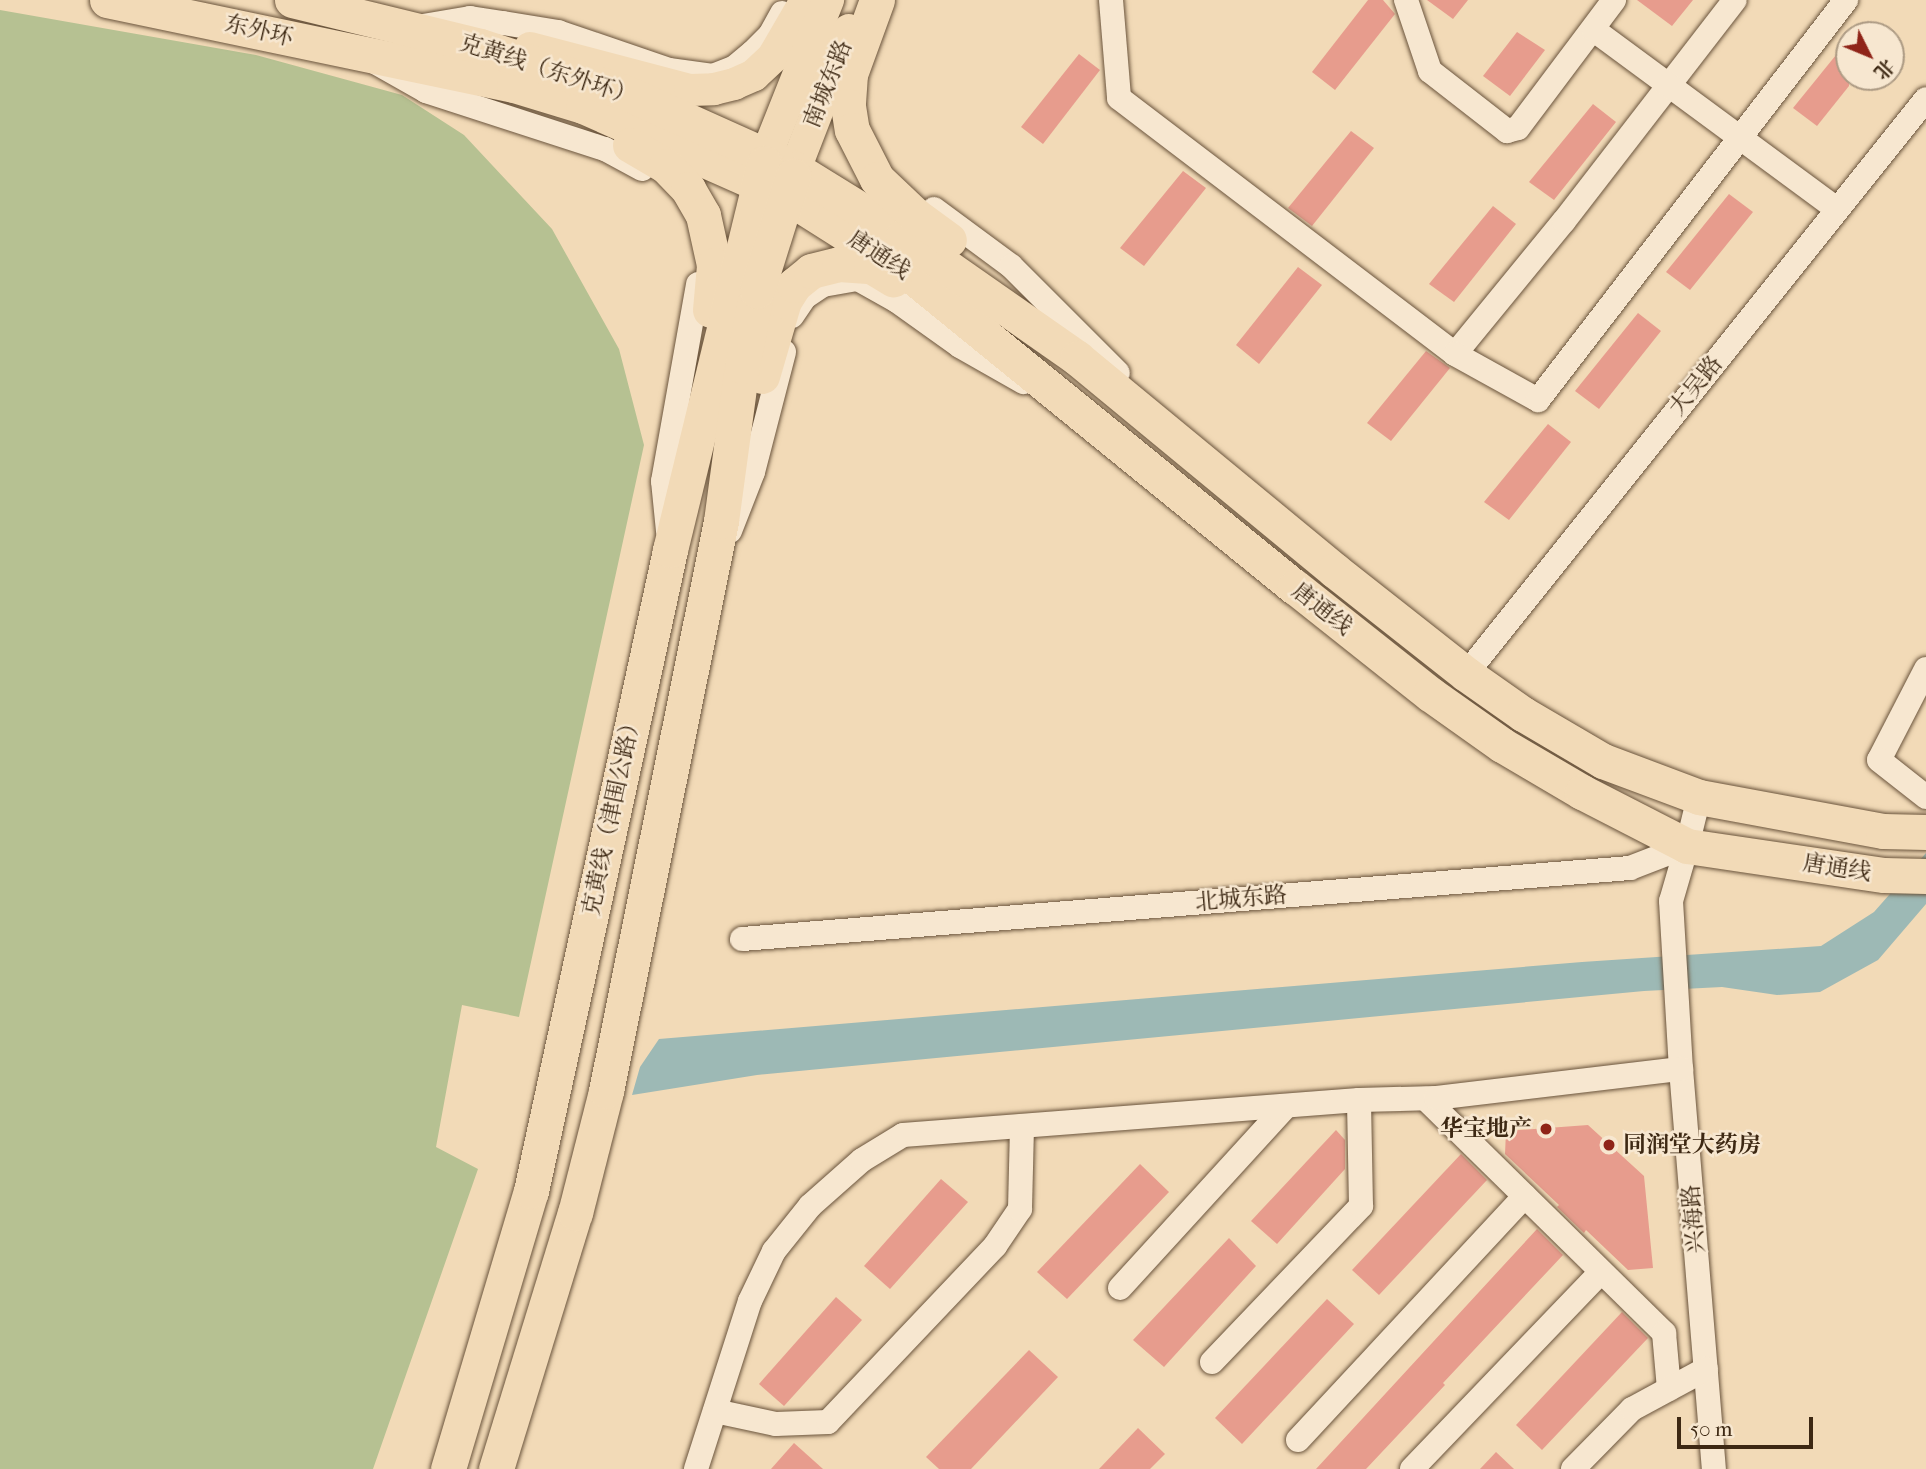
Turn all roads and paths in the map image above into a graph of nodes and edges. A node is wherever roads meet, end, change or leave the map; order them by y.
1 (107, 0) edge
2 (292, 0) edge
3 (788, 0) edge
4 (806, 0) edge
5 (828, 0) edge
6 (862, 0) edge
7 (877, 0) edge
8 (892, 0) edge
9 (1111, 0) edge
10 (1406, 0) edge
11 (1614, 0) edge
12 (1735, 0) edge
13 (1846, 0) edge
14 (410, 29) junction
15 (1594, 30) junction
16 (480, 46) junction
17 (363, 54) junction
18 (411, 64) junction
19 (1670, 86) junction
20 (1926, 99) edge
21 (1740, 137) junction
22 (776, 176) junction
23 (1837, 209) junction
24 (1455, 354) junction
25 (1077, 358) junction
26 (1024, 364) junction
27 (1164, 431) junction
28 (1144, 467) junction
29 (687, 478) junction
30 (721, 521) junction
31 (670, 550) junction
32 (707, 590) junction
33 (1926, 669) edge
34 (1466, 674) junction
35 (1699, 797) junction
36 (1926, 797) edge
37 (1926, 832) edge
38 (1687, 846) junction
39 (1926, 876) edge
40 (742, 939) dead end
41 (1681, 1069) junction
42 (1426, 1098) junction
43 (1359, 1100) junction
44 (1286, 1106) junction
45 (1022, 1126) junction
46 (1524, 1196) junction
47 (1601, 1272) junction
48 (1119, 1288) dead end
49 (1212, 1362) dead end
50 (1706, 1368) junction
51 (1669, 1389) junction
52 (715, 1411) junction
53 (1298, 1440) dead end
54 (448, 1469) edge
55 (496, 1469) edge
56 (696, 1469) edge
57 (1412, 1469) edge
58 (1573, 1469) edge
59 (1714, 1469) edge

1 - 17 highway, 东外环
2 - 14 highway, 克黄线（东外环）
3 - 14 street
4 - 16 main road
5 - 22 main road, 南城东路
6 - 22 main road, 南城东路
7 - 25 highway
8 - 27 street
9 - 24 street
10 - 15 street
11 - 15 street
12 - 19 street
13 - 21 street
14 - 16 highway, 克黄线（东外环）
15 - 19 street
16 - 22 highway, 克黄线（东外环）
17 - 18 highway, 东外环
17 - 31 street
18 - 22 highway
18 - 29 highway
19 - 21 street
19 - 24 street
20 - 23 street, 大吴路
21 - 23 street
21 - 24 street
22 - 25 highway, 唐通线
22 - 26 highway, 唐通线
22 - 29 highway, 克黄线（津围公路）
22 - 30 highway
23 - 34 street, 大吴路
25 - 27 highway, 唐通线
26 - 28 highway, 唐通线
26 - 30 highway
27 - 34 highway, 唐通线
28 - 32 street
28 - 38 highway, 唐通线
29 - 31 highway, 克黄线（津围公路）
30 - 32 highway
31 - 54 highway, 克黄线（津围公路）
32 - 55 highway
33 - 36 street
34 - 35 highway, 唐通线
35 - 37 highway, 唐通线
35 - 38 street
38 - 39 highway, 唐通线
38 - 40 street, 北城东路
38 - 41 street, 兴海路
41 - 42 street
41 - 50 street, 兴海路
42 - 43 street
42 - 46 street
43 - 44 street
43 - 49 street
44 - 45 street
44 - 48 street
45 - 52 street
45 - 52 street
46 - 47 street
46 - 53 street
47 - 51 street
47 - 57 street
50 - 51 street
50 - 59 street, 兴海路
51 - 58 street
52 - 56 street

